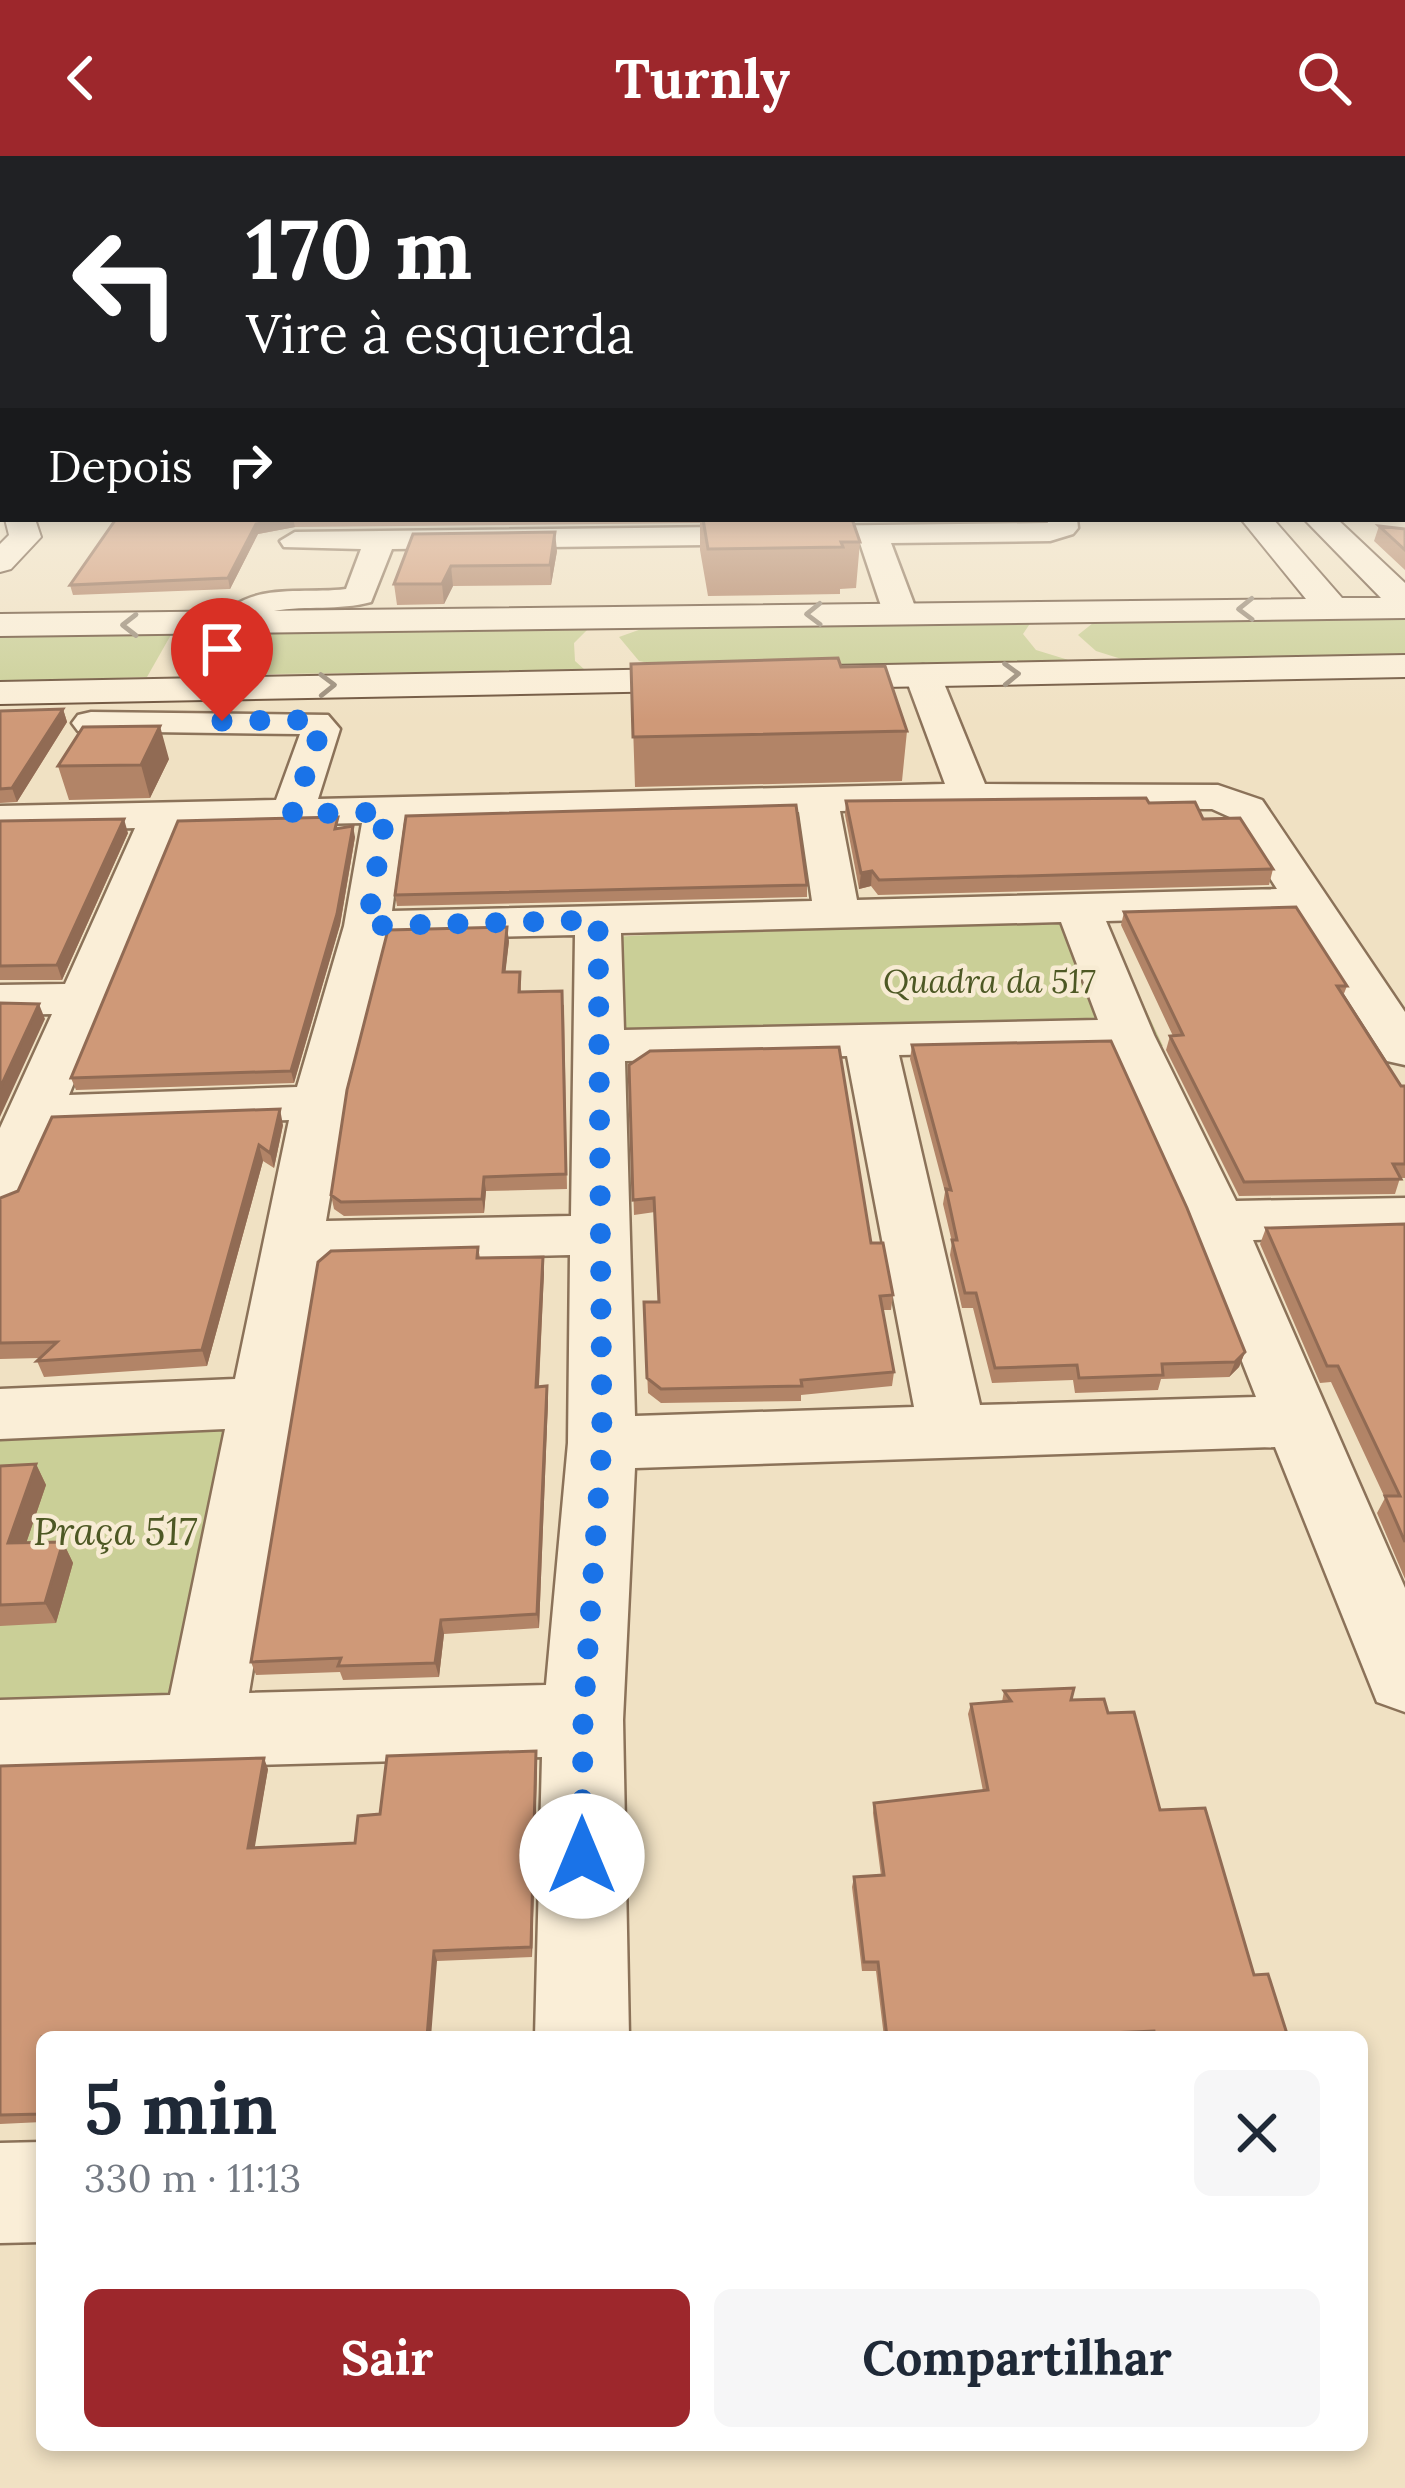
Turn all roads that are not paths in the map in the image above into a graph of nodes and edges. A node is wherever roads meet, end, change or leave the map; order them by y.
1 (21, 522) edge
2 (1062, 522) edge
3 (1259, 522) edge
4 (1322, 522) edge
5 (756, 528) edge
6 (300, 530) edge
7 (450, 530) edge
8 (873, 536) junction
9 (380, 540) junction
10 (0, 562) edge
11 (278, 601) junction
12 (1405, 605) edge
13 (1332, 608) junction
14 (900, 612) junction
15 (1082, 612) junction
16 (644, 619) junction
17 (232, 624) junction
18 (0, 625) edge
19 (189, 625) junction
20 (1103, 671) junction
21 (1396, 675) edge
22 (923, 676) junction
23 (650, 680) junction
24 (0, 693) edge
25 (117, 701) junction
26 (229, 704) junction
27 (970, 796) junction
28 (818, 803) junction
29 (386, 812) junction
30 (292, 814) junction
31 (161, 818) junction
32 (16, 819) edge
33 (1309, 902) junction
34 (1079, 910) junction
35 (837, 913) junction
36 (598, 920) junction
37 (367, 926) junction
38 (86, 998) junction
39 (0, 1000) edge
40 (1130, 1035) junction
41 (871, 1042) junction
42 (600, 1046) junction
43 (1405, 1050) edge
44 (319, 1102) junction
45 (36, 1112) junction
46 (0, 1192) edge
47 (1405, 1217) edge
48 (1216, 1221) junction
49 (598, 1235) junction
50 (292, 1242) junction
51 (264, 1402) junction
52 (0, 1414) edge
53 (1297, 1421) junction
54 (953, 1436) junction
55 (602, 1443) junction
56 (1405, 1678) edge
57 (583, 1720) junction
58 (203, 1730) junction
59 (0, 1736) edge
60 (582, 2031) edge
61 (36, 2192) edge
62 (0, 2193) edge

1 - 10 main road
2 - 8 street
3 - 13 main road
4 - 12 main road
5 - 7 street
5 - 8 street
6 - 9 street
6 - 11 street
7 - 9 street
8 - 14 street
9 - 11 street
11 - 17 street
12 - 13 main road
13 -> 15 main road
14 - 15 main road
14 -> 16 main road
15 - 20 main road
16 - 17 main road
16 - 23 main road
17 - 19 main road
19 -> 18 main road
19 - 25 main road
20 - 21 main road
22 -> 20 main road
22 - 23 main road
22 - 27 street
26 -> 23 main road
24 - 25 main road
25 - 26 street
25 - 26 main road
25 - 32 street
26 - 30 street
27 - 28 street
27 - 33 street
28 - 29 street
28 - 35 street
29 - 30 street
29 - 37 street
30 - 31 street
31 - 32 street
31 - 38 street
33 - 34 street
33 - 43 street
34 - 35 street
34 - 40 street
35 - 36 street
36 - 37 street
36 - 42 street
37 - 44 street
38 - 39 street
38 - 45 street
40 - 41 street
40 - 48 street
41 - 42 street
41 - 54 street
42 - 49 street
44 - 45 street
44 - 50 street
45 - 46 street
47 - 48 street
48 - 53 street
49 - 50 street
49 - 55 street
50 - 51 street
51 - 52 street
51 - 58 street
53 - 54 street
53 - 56 street
54 - 55 street
55 - 57 street
57 - 58 street
57 - 60 street
58 - 59 street
61 - 62 street

